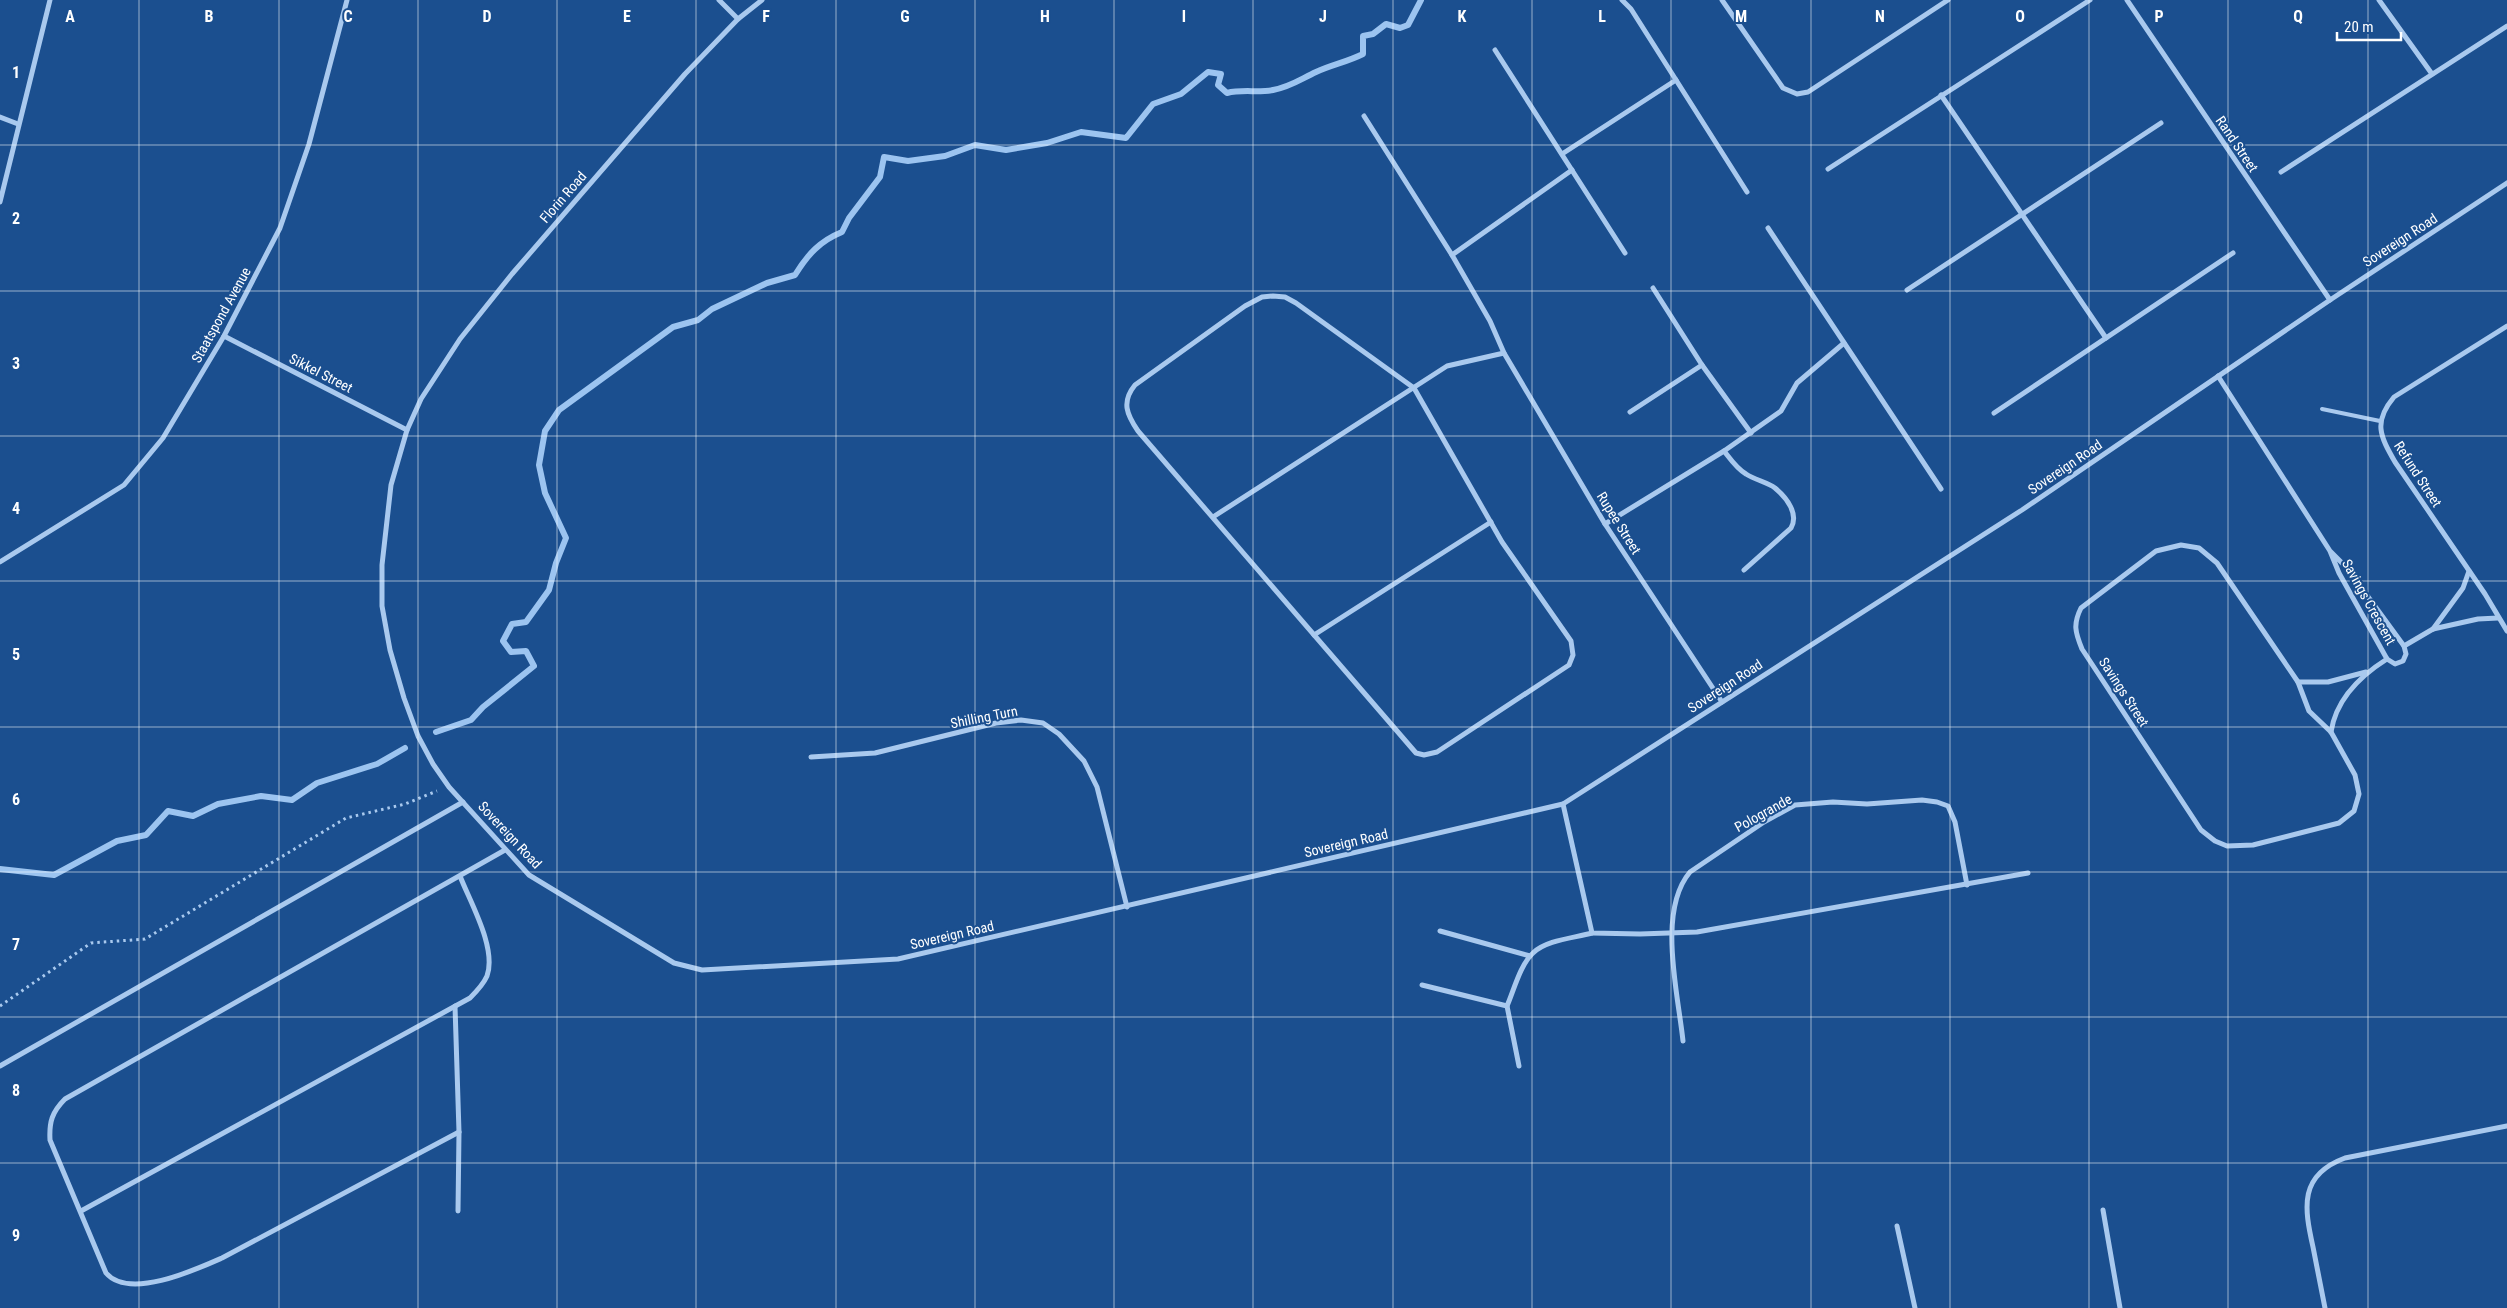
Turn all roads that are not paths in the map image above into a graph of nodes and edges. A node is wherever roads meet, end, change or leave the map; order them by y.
1 (50, 0) edge
2 (347, 0) edge
3 (719, 0) edge
4 (762, 0) edge
5 (1622, 0) edge
6 (1722, 0) edge
7 (1948, 0) edge
8 (2090, 0) edge
9 (2127, 0) edge
10 (2379, 0) edge
11 (738, 19) junction
12 (2507, 26) edge
13 (1495, 50) dead end
14 (2432, 74) junction
15 (1676, 80) junction
16 (1941, 95) junction
17 (1364, 116) dead end
18 (0, 117) edge
19 (2161, 123) dead end
20 (18, 124) junction
21 (1562, 154) junction
22 (1572, 170) junction
23 (1828, 170) dead end
24 (2281, 172) dead end
25 (2507, 182) edge
26 (1747, 192) dead end
27 (0, 202) edge
28 (2022, 214) junction
29 (1768, 228) dead end
30 (1625, 253) dead end
31 (2233, 253) dead end
32 (1452, 255) junction
33 (1653, 288) dead end
34 (1907, 290) dead end
35 (2330, 300) junction
36 (2507, 326) edge
37 (224, 336) junction
38 (2106, 338) junction
39 (1844, 343) junction
40 (1504, 353) junction
41 (1702, 365) junction
42 (2218, 376) junction
43 (1414, 388) junction
44 (2322, 409) dead end
45 (1630, 412) dead end
46 (1994, 413) dead end
47 (2380, 421) junction
48 (408, 430) junction
49 (1751, 434) junction
50 (1724, 451) junction
51 (1941, 490) dead end
52 (1213, 518) junction
53 (1491, 522) junction
54 (1605, 524) junction
55 (2330, 551) junction
56 (0, 562) edge
57 (1744, 570) dead end
58 (2469, 571) junction
59 (2498, 618) junction
60 (2433, 628) junction
61 (2507, 631) edge
62 (1314, 635) junction
63 (2404, 646) junction
64 (2387, 659) junction
65 (2368, 671) junction
66 (2298, 682) junction
67 (1722, 702) junction
68 (2331, 732) junction
69 (811, 757) dead end
70 (463, 802) junction
71 (1563, 804) junction
72 (505, 850) junction
73 (2028, 873) dead end
74 (460, 876) junction
75 (1967, 885) junction
76 (1127, 907) junction
77 (1440, 931) dead end
78 (1592, 933) junction
79 (1670, 933) junction
80 (1530, 956) junction
81 (1422, 985) dead end
82 (455, 1006) junction
83 (1506, 1006) junction
84 (1684, 1041) dead end
85 (0, 1066) edge
86 (1519, 1066) dead end
87 (2507, 1126) edge
88 (460, 1132) junction
89 (2102, 1210) dead end
90 (81, 1211) junction
91 (458, 1211) dead end
92 (1897, 1226) dead end
93 (1916, 1308) edge
94 (2120, 1308) edge
95 (2325, 1308) edge

1 - 20 street
2 - 37 street, Staatspond Avenue
3 - 11 street
4 - 11 street, Florin Road
5 - 15 street
6 - 7 street
8 - 16 street
9 - 35 street, Rand Street
10 - 14 street
11 - 48 street, Florin Road
12 - 14 street
13 - 21 street
14 - 24 street
15 - 21 street
15 - 26 street
16 - 23 street
16 - 28 street
17 - 32 street, Rupee Street
18 - 20 street
19 - 28 street
20 - 27 street
21 - 22 street
22 - 30 street
22 - 32 street
25 - 35 street, Sovereign Road
28 - 34 street
28 - 38 street
29 - 39 street
31 - 38 street
32 - 40 street, Rupee Street
33 - 41 street
35 - 42 street, Sovereign Road
36 - 47 street
37 - 48 street, Sikkel Street
37 - 56 street, Staatspond Avenue
38 - 46 street
39 - 49 street
39 - 51 street
40 - 43 street
40 - 54 street, Rupee Street
41 - 45 street
41 - 49 street
42 - 55 street, Savings Crescent
42 - 67 street, Sovereign Road
43 - 52 street
43 - 52 street
43 - 53 street
44 - 47 lane
47 - 58 street, Refund Street
48 - 70 street, Sovereign Road
49 - 50 street
50 - 54 street
50 - 57 street
52 - 62 street
53 - 62 street
53 - 62 street
54 - 67 street, Rupee Street
55 - 63 street, Savings Crescent
55 - 64 street, Savings Crescent
58 - 59 street, Refund Street
58 - 60 street
59 - 60 street
59 - 61 street, Refund Street
60 - 63 street
63 - 64 street, Savings Crescent
64 - 65 street
65 - 66 street
65 - 68 street
66 - 68 street, Savings Street
66 - 68 street, Savings Street
67 - 71 street, Sovereign Road
69 - 76 street, Shilling Turn
70 - 72 street, Sovereign Road
70 - 85 street
71 - 76 street, Sovereign Road
71 - 78 street
72 - 74 street
72 - 76 street, Sovereign Road
73 - 75 street
74 - 82 street
74 - 90 street
75 - 79 street
75 - 79 street, Pologrande
77 - 80 street
78 - 79 street
78 - 80 street
79 - 84 street, Pologrande
80 - 83 street
81 - 83 street
82 - 88 street
82 - 90 street
83 - 86 street
87 - 95 street
88 - 90 street
88 - 91 street
89 - 94 street
92 - 93 street

